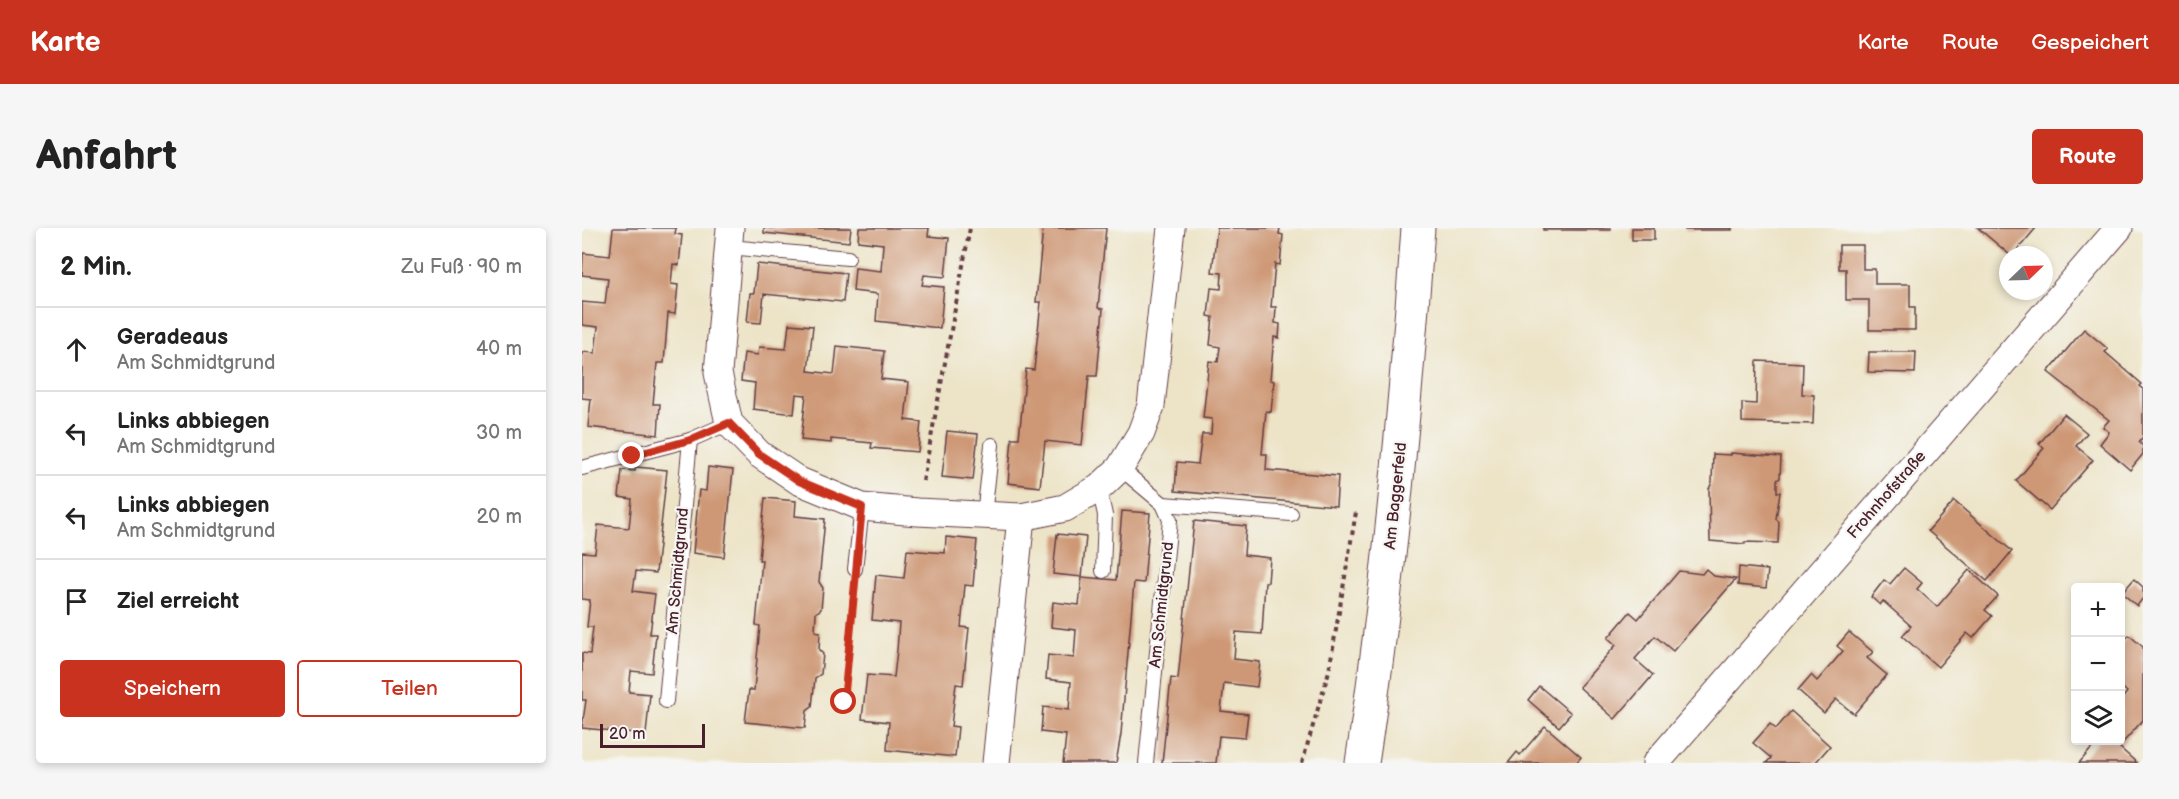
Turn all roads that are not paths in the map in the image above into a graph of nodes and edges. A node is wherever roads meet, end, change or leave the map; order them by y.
1 (1171, 228) edge
2 (1418, 228) edge
3 (2119, 228) edge
4 (730, 237) edge
5 (848, 258) dead end
6 (729, 423) junction
7 (690, 440) junction
8 (992, 445) dead end
9 (582, 468) edge
10 (1120, 468) junction
11 (1099, 488) junction
12 (1163, 504) junction
13 (862, 507) junction
14 (1291, 514) dead end
15 (984, 515) junction
16 (1022, 517) junction
17 (855, 569) road end
18 (1103, 571) dead end
19 (666, 701) dead end
20 (996, 763) edge
21 (1146, 763) edge
22 (1362, 763) edge
23 (1656, 763) edge

1 - 10 street
2 - 22 main road, Am Baggerfeld
3 - 23 street, Frohnhofstraße
4 - 5 lane
4 - 6 street
6 - 7 lane
6 - 13 street
7 - 9 lane
7 - 19 lane, Am Schmidtgrund
8 - 15 lane
10 - 11 street
10 - 12 lane
11 - 16 street
11 - 18 lane
12 - 14 lane
12 - 21 lane, Am Schmidtgrund
13 - 15 street
13 - 17 lane
15 - 16 street
16 - 20 street

